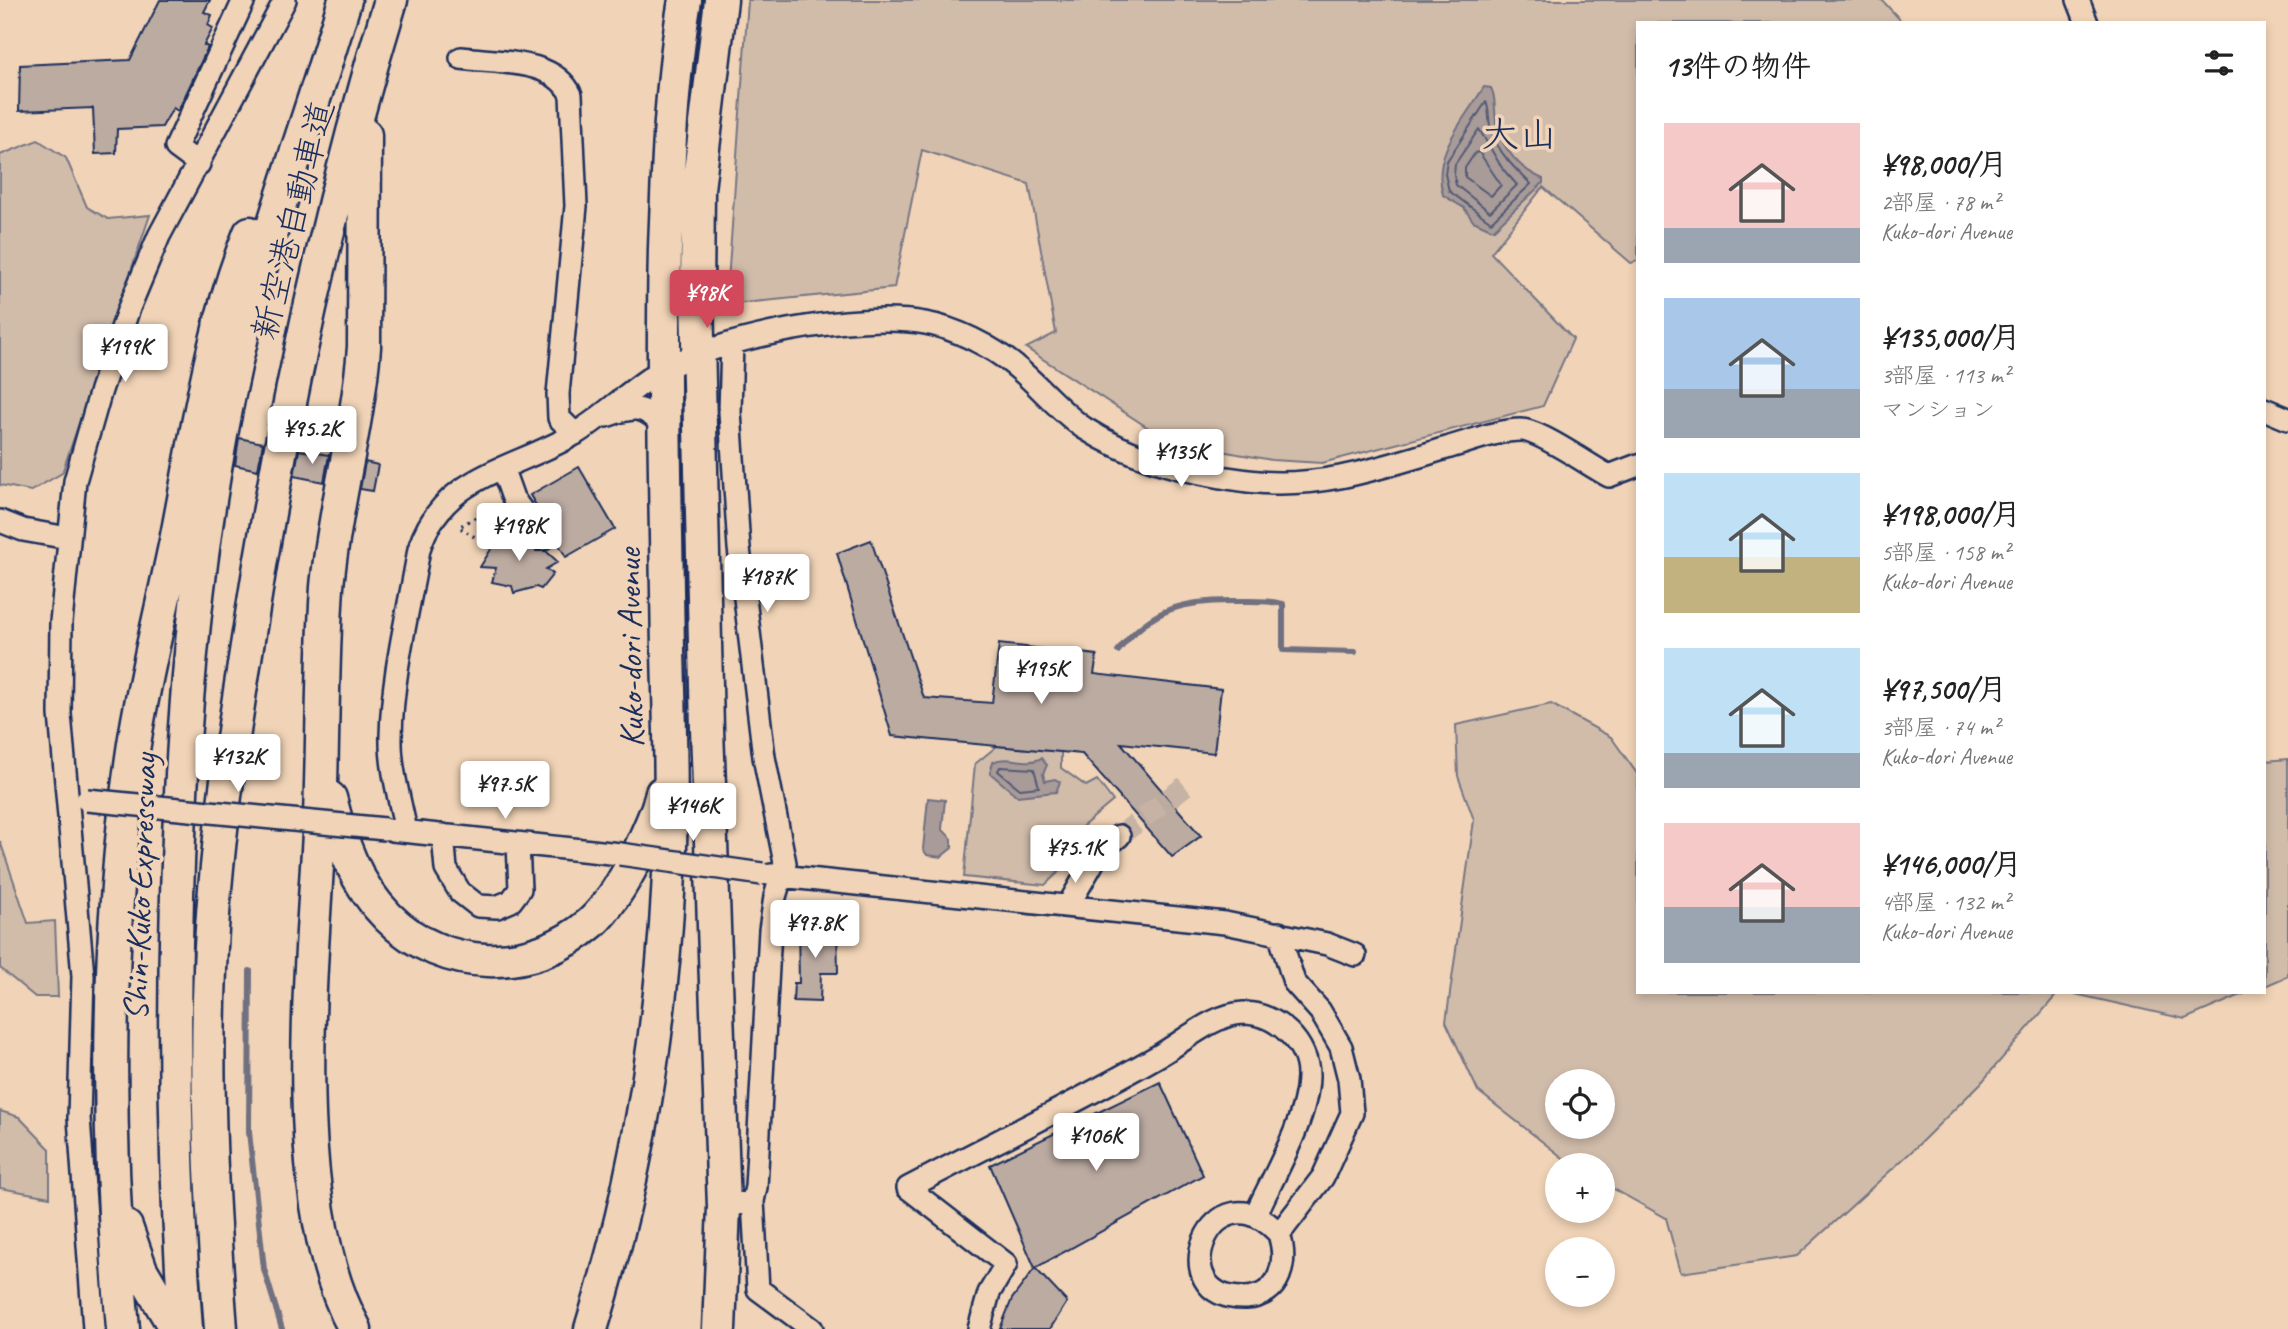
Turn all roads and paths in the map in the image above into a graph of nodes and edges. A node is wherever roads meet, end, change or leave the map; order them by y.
1 (244, 0) edge
2 (285, 0) edge
3 (345, 0) edge
4 (391, 0) edge
5 (685, 0) edge
6 (721, 0) edge
7 (2078, 0) edge
8 (2086, 21) edge
9 (379, 37) junction
10 (461, 58) dead end
11 (318, 82) junction
12 (199, 164) junction
13 (732, 343) junction
14 (698, 356) junction
15 (662, 370) junction
16 (2266, 410) edge
17 (2288, 419) edge
18 (594, 420) junction
19 (664, 427) junction
20 (575, 435) junction
21 (1636, 466) edge
22 (503, 470) junction
23 (479, 513) dead end
24 (0, 521) edge
25 (68, 538) junction
26 (542, 539) dead end
27 (492, 548) dead end
28 (323, 738) junction
29 (670, 758) junction
30 (77, 800) junction
31 (396, 830) junction
32 (443, 835) junction
33 (1119, 836) tunnel mouth
34 (518, 844) junction
35 (772, 875) junction
36 (1068, 905) junction
37 (1279, 933) junction
38 (1355, 955) dead end
39 (111, 1117) junction
40 (738, 1204) junction
41 (1255, 1216) junction
42 (1279, 1234) junction
43 (94, 1329) edge
44 (123, 1329) edge
45 (176, 1329) edge
46 (186, 1329) edge
47 (221, 1329) edge
48 (355, 1329) edge
49 (591, 1329) edge
50 (719, 1329) edge
51 (812, 1329) edge
52 (979, 1329) edge

1 - 12 street
2 - 12 street
3 - 11 highway, 新空港自動車道
4 - 9 highway, 新空港自動車道
5 - 15 highway, Kuko-dori Avenue
6 - 14 highway
7 - 8 street
9 - 28 highway
9 - 47 highway, 新空港自動車道
10 - 20 street
11 - 39 highway
11 - 46 highway, 新空港自動車道
12 - 25 street
13 - 14 street
13 - 21 street
13 - 35 street
14 - 15 street
14 - 40 highway
15 - 18 street
15 - 19 highway, Kuko-dori Avenue
16 - 17 street
18 - 19 street
18 - 20 street
19 - 29 highway, Kuko-dori Avenue
20 - 22 street
22 - 26 street
22 - 31 street
23 - 27 path
24 - 25 street
25 - 30 street
28 - 29 highway
28 - 48 highway
29 - 49 highway, Kuko-dori Avenue
30 - 31 street, bridge
30 - 43 street
31 - 32 street
32 - 34 street
32 - 34 street
33 - 36 street
34 - 35 street, bridge
35 - 36 street
35 - 40 street
36 - 37 street
37 - 38 street
37 - 42 street
39 - 44 highway
39 - 45 highway
40 - 50 highway
40 - 51 street
41 - 42 street
41 - 42 street
41 - 52 street

